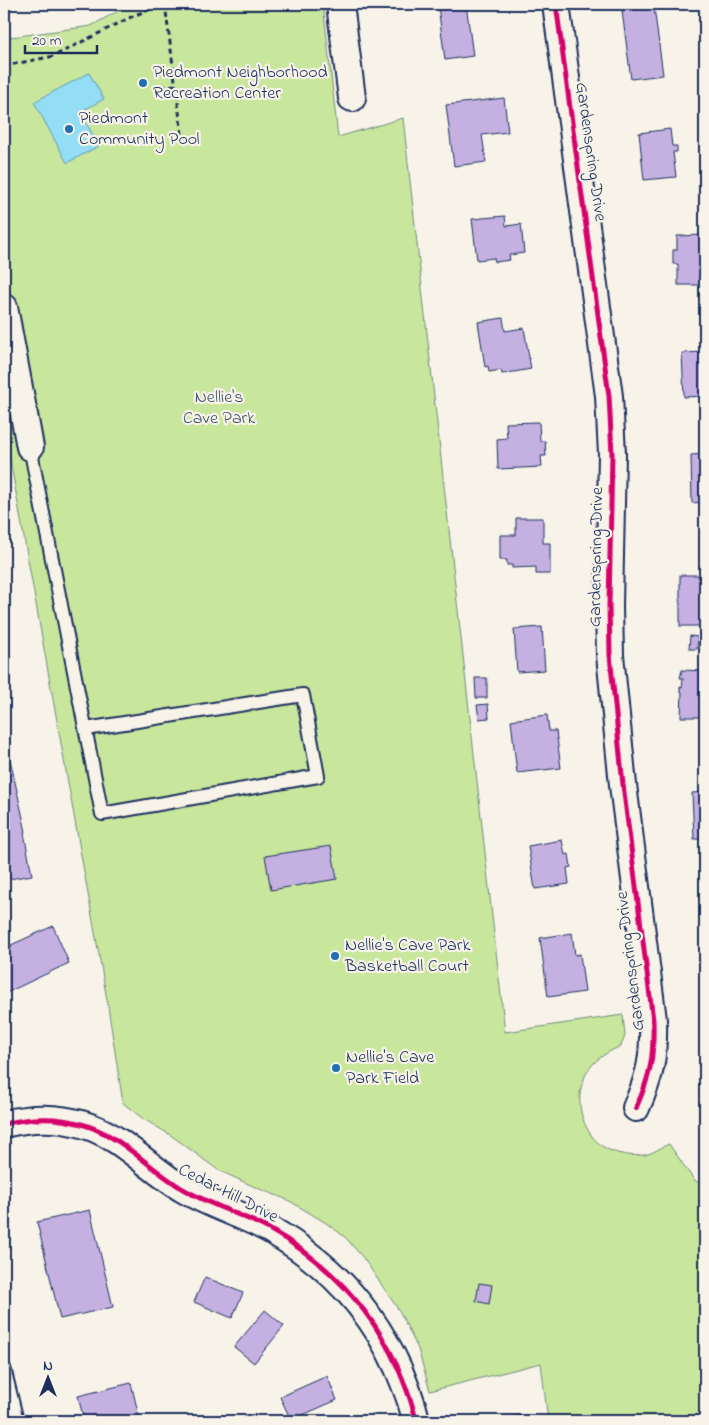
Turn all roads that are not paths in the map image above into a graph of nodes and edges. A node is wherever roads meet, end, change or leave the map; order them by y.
1 (340, 4) edge
2 (556, 4) edge
3 (352, 98) dead end
4 (4, 307) edge
5 (30, 447) joint
6 (86, 729) junction
7 (636, 1108) dead end
8 (4, 1124) edge
9 (4, 1368) edge
10 (17, 1421) edge
11 (416, 1421) edge

1 - 3 street
2 - 7 street, Gardenspring Drive
4 - 5 street
5 - 6 lane
6 - 6 lane
8 - 11 street, Cedar Hill Drive
9 - 10 lane

